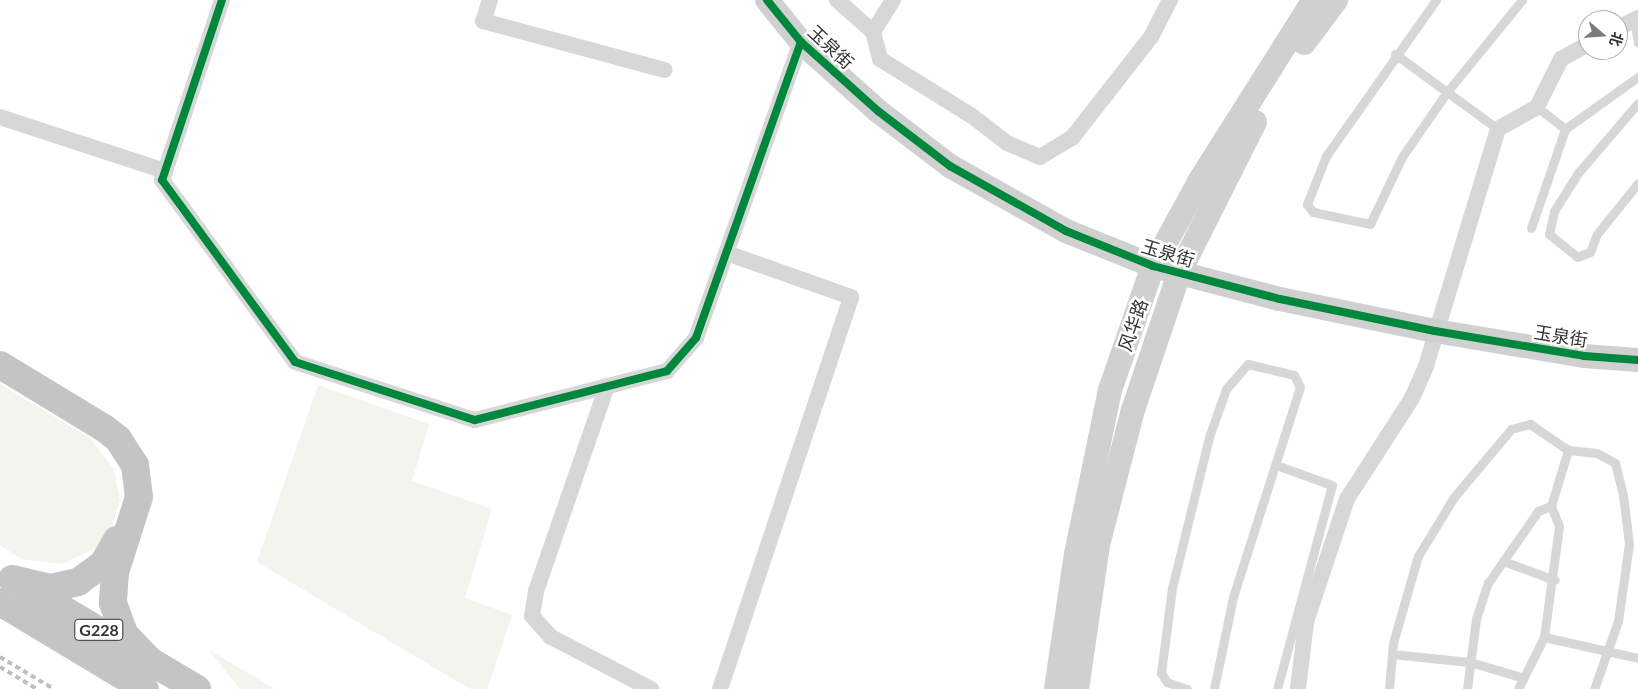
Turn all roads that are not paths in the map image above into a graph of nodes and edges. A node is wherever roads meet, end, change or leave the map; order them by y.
1 (222, 0) edge
2 (490, 0) edge
3 (767, 0) edge
4 (837, 0) edge
5 (893, 0) edge
6 (1170, 0) edge
7 (1314, 0) edge
8 (1336, 0) edge
9 (1436, 0) edge
10 (1522, 0) edge
11 (1636, 19) edge
12 (873, 32) junction
13 (801, 42) junction
14 (1638, 44) edge
15 (1578, 50) edge
16 (1395, 54) junction
17 (664, 70) dead end
18 (1638, 77) edge
19 (1447, 92) junction
20 (1638, 103) edge
21 (1537, 107) junction
22 (0, 117) edge
23 (1498, 129) junction
24 (1565, 129) junction
25 (166, 171) junction
26 (1638, 183) edge
27 (1531, 228) dead end
28 (727, 253) junction
29 (1153, 266) junction
30 (1179, 273) junction
31 (1434, 331) junction
32 (1638, 360) edge
33 (0, 365) edge
34 (0, 380) edge
35 (607, 386) junction
36 (1568, 450) junction
37 (1276, 465) junction
38 (1551, 506) junction
39 (1503, 561) junction
40 (1555, 580) junction
41 (4, 584) edge
42 (1544, 637) junction
43 (1609, 652) junction
44 (1392, 654) junction
45 (1638, 658) edge
46 (151, 662) junction
47 (1470, 662) junction
48 (1524, 678) junction
49 (145, 689) edge
50 (197, 689) edge
51 (651, 689) edge
52 (720, 689) edge
53 (1056, 689) edge
54 (1076, 689) edge
55 (1187, 689) edge
56 (1214, 689) edge
57 (1276, 689) edge
58 (1298, 689) edge
59 (1389, 689) edge
60 (1467, 689) edge
61 (1518, 689) edge
62 (1594, 689) edge

1 - 25 street
2 - 17 street
3 - 13 street, 玉泉街
4 - 12 street
5 - 12 street
6 - 12 street
7 - 29 street, 风华路
8 - 30 street
9 - 16 lane
10 - 19 lane
11 - 14 lane
13 - 28 street
13 - 29 street, 玉泉街
15 - 21 street
16 - 19 lane
16 - 19 lane
18 - 24 lane
19 - 23 lane
20 - 26 lane
21 - 23 street
21 - 24 lane
22 - 25 street
23 - 31 street
24 - 27 lane
25 - 35 street
28 - 35 street
28 - 52 street
29 - 30 street, 玉泉街
29 - 53 street, 风华路
30 - 31 street, 玉泉街
30 - 54 street
31 - 32 street, 玉泉街
31 - 58 street
33 - 46 highway
34 - 41 highway
35 - 51 street
36 - 38 lane
36 - 43 lane
36 - 44 lane
37 - 55 lane
37 - 56 lane
37 - 57 lane
38 - 39 lane
38 - 40 lane
39 - 40 lane
39 - 47 lane
40 - 42 lane
41 - 46 highway, G228
41 - 49 highway, G228
42 - 43 lane
42 - 48 lane
43 - 45 lane
43 - 62 lane
44 - 47 lane
44 - 59 lane
46 - 50 highway, G228
47 - 48 lane
47 - 60 lane
48 - 61 lane

